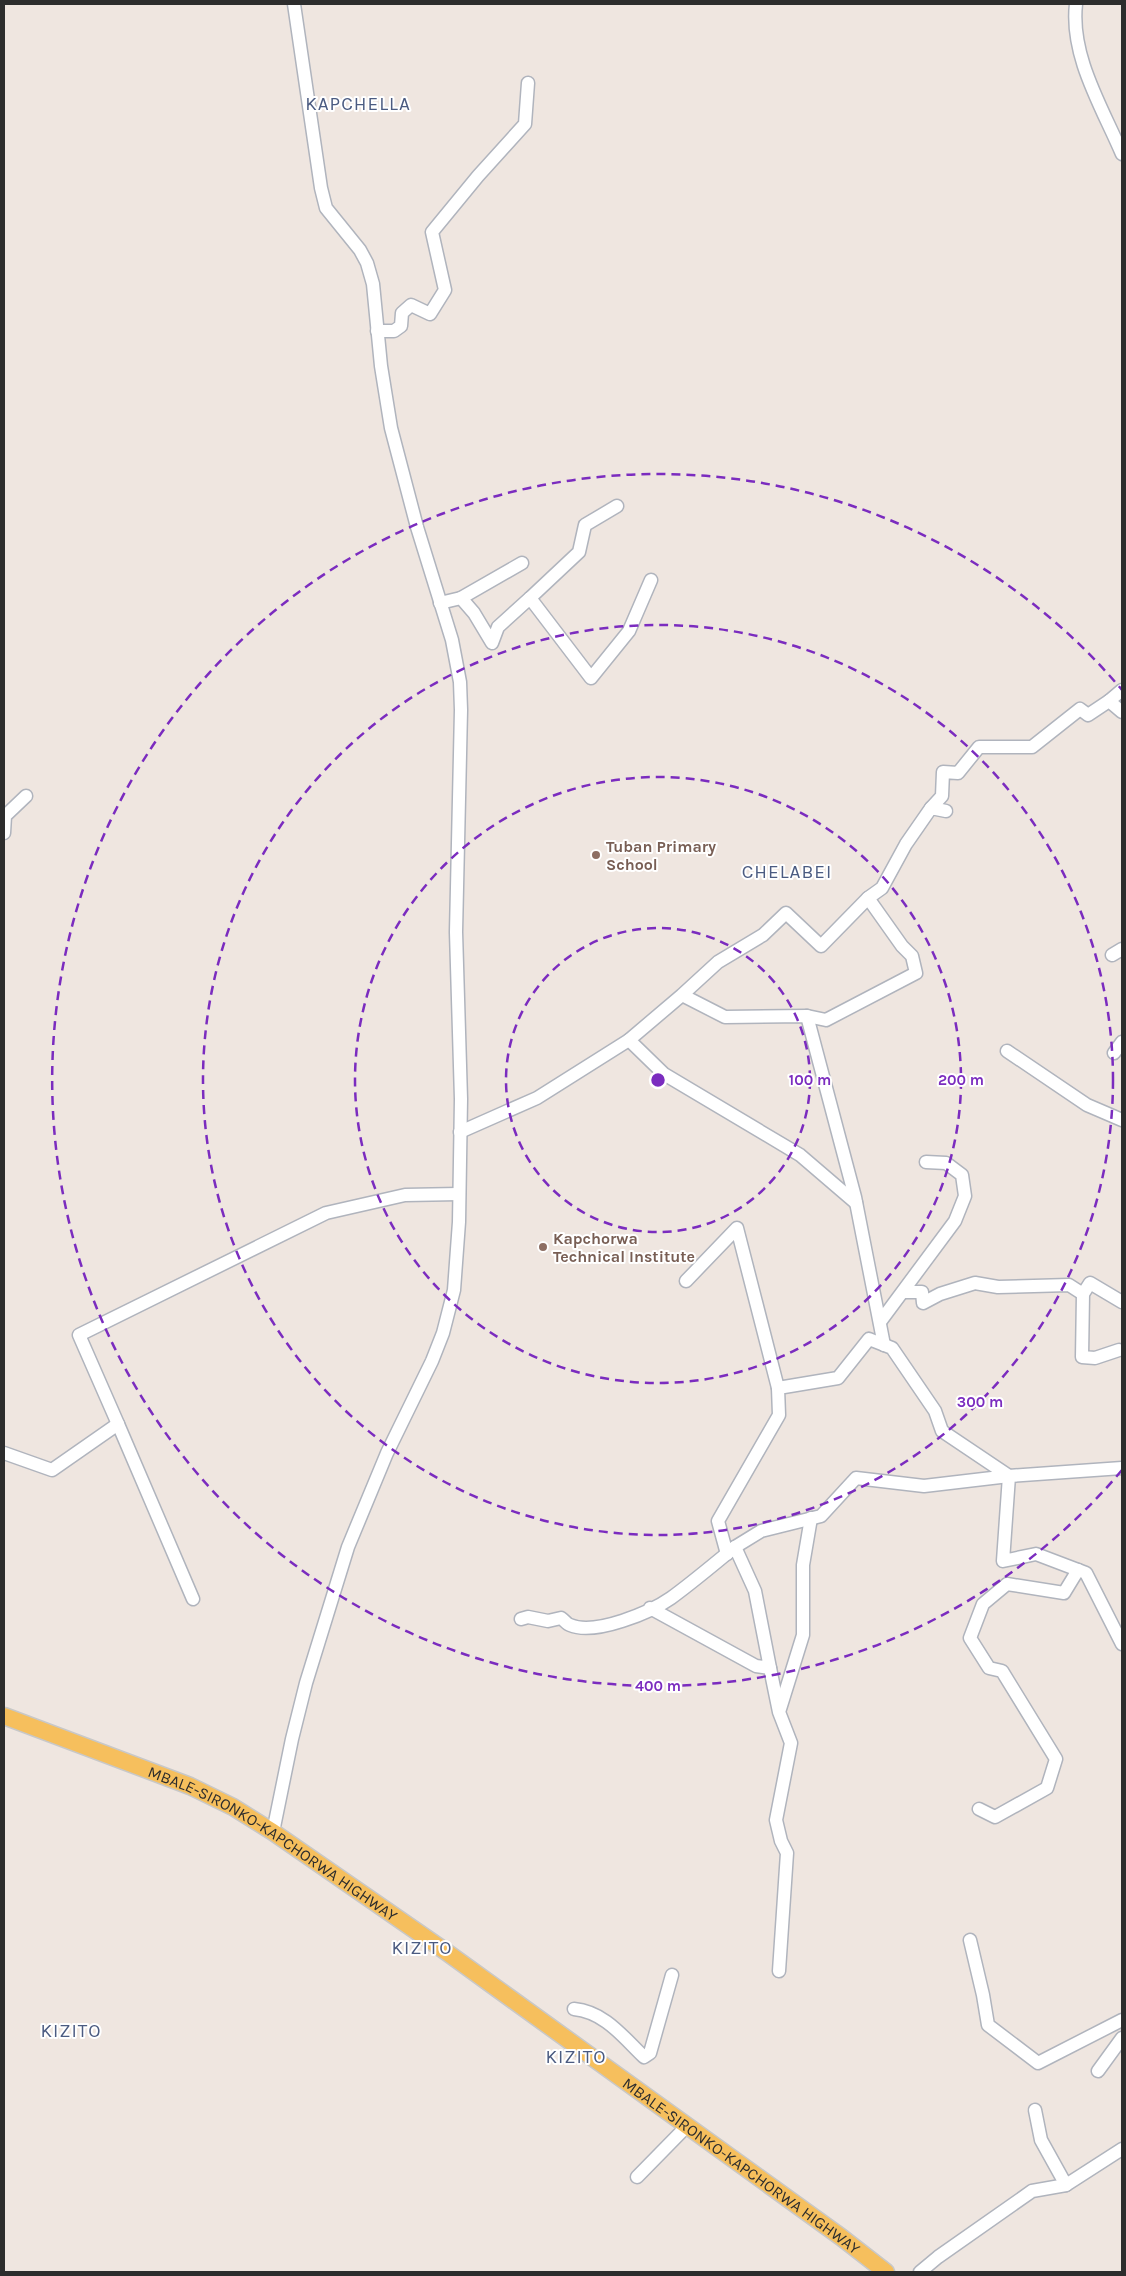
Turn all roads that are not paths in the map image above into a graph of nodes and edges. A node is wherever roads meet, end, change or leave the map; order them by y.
1 (294, 4) edge
2 (1076, 4) edge
3 (528, 83) dead end
4 (1122, 154) edge
5 (377, 331) junction
6 (617, 506) dead end
7 (522, 563) dead end
8 (651, 580) dead end
9 (461, 598) junction
10 (530, 598) junction
11 (440, 603) junction
12 (1122, 690) edge
13 (1109, 700) junction
14 (1122, 712) edge
15 (26, 796) dead end
16 (931, 808) junction
17 (946, 811) dead end
18 (4, 833) edge
19 (868, 898) junction
20 (682, 995) junction
21 (807, 1016) junction
22 (629, 1040) junction
23 (1122, 1042) edge
24 (1007, 1051) dead end
25 (1114, 1053) dead end
26 (1122, 1120) edge
27 (460, 1132) junction
28 (926, 1162) dead end
29 (459, 1194) junction
30 (856, 1203) junction
31 (686, 1281) dead end
32 (903, 1292) junction
33 (1083, 1294) junction
34 (1122, 1302) edge
35 (880, 1322) junction
36 (884, 1344) junction
37 (1119, 1350) dead end
38 (778, 1388) junction
39 (118, 1424) junction
40 (4, 1453) edge
41 (1122, 1468) edge
42 (1009, 1476) junction
43 (811, 1518) junction
44 (731, 1550) junction
45 (1078, 1570) junction
46 (193, 1600) dead end
47 (650, 1608) junction
48 (520, 1619) dead end
49 (1122, 1644) edge
50 (770, 1668) junction
51 (779, 1712) junction
52 (4, 1716) edge
53 (979, 1808) dead end
54 (273, 1832) junction
55 (970, 1940) dead end
56 (779, 1971) dead end
57 (672, 1975) dead end
58 (574, 2009) dead end
59 (1122, 2020) edge
60 (1122, 2038) edge
61 (1098, 2071) dead end
62 (1035, 2110) dead end
63 (687, 2126) junction
64 (1122, 2149) edge
65 (637, 2176) dead end
66 (1066, 2185) junction
67 (886, 2272) edge
68 (920, 2272) edge

1 - 5 street
2 - 4 street
3 - 5 street
5 - 11 street
6 - 10 street
7 - 9 street
8 - 10 street
9 - 10 street
9 - 11 street
11 - 27 street
12 - 13 street
13 - 14 street
13 - 16 street
15 - 18 street
16 - 17 street
16 - 19 street
19 - 20 street
19 - 21 street
20 - 21 street
20 - 22 street
21 - 30 street
22 - 27 street
22 - 30 street
23 - 25 street
24 - 26 street
27 - 29 street
28 - 32 street
29 - 39 street
29 - 54 street
30 - 35 street
31 - 38 street
32 - 33 street
32 - 35 street
33 - 34 street
33 - 37 street
35 - 36 street
36 - 38 street
36 - 42 street
38 - 44 street
39 - 40 street
39 - 46 street
41 - 42 street
42 - 43 street
42 - 45 street
43 - 44 street
43 - 51 street
44 - 47 street
44 - 50 street
45 - 49 street
45 - 53 street
47 - 48 street
47 - 50 street
50 - 51 street
51 - 56 street
52 - 54 main road, MBALE-SIRONKO-KAPCHORWA HIGHWAY
54 - 63 main road, MBALE-SIRONKO-KAPCHORWA HIGHWAY
55 - 59 street
57 - 58 street
60 - 61 street
62 - 66 street
63 - 65 street
63 - 67 main road, MBALE-SIRONKO-KAPCHORWA HIGHWAY
64 - 66 street
66 - 68 street

